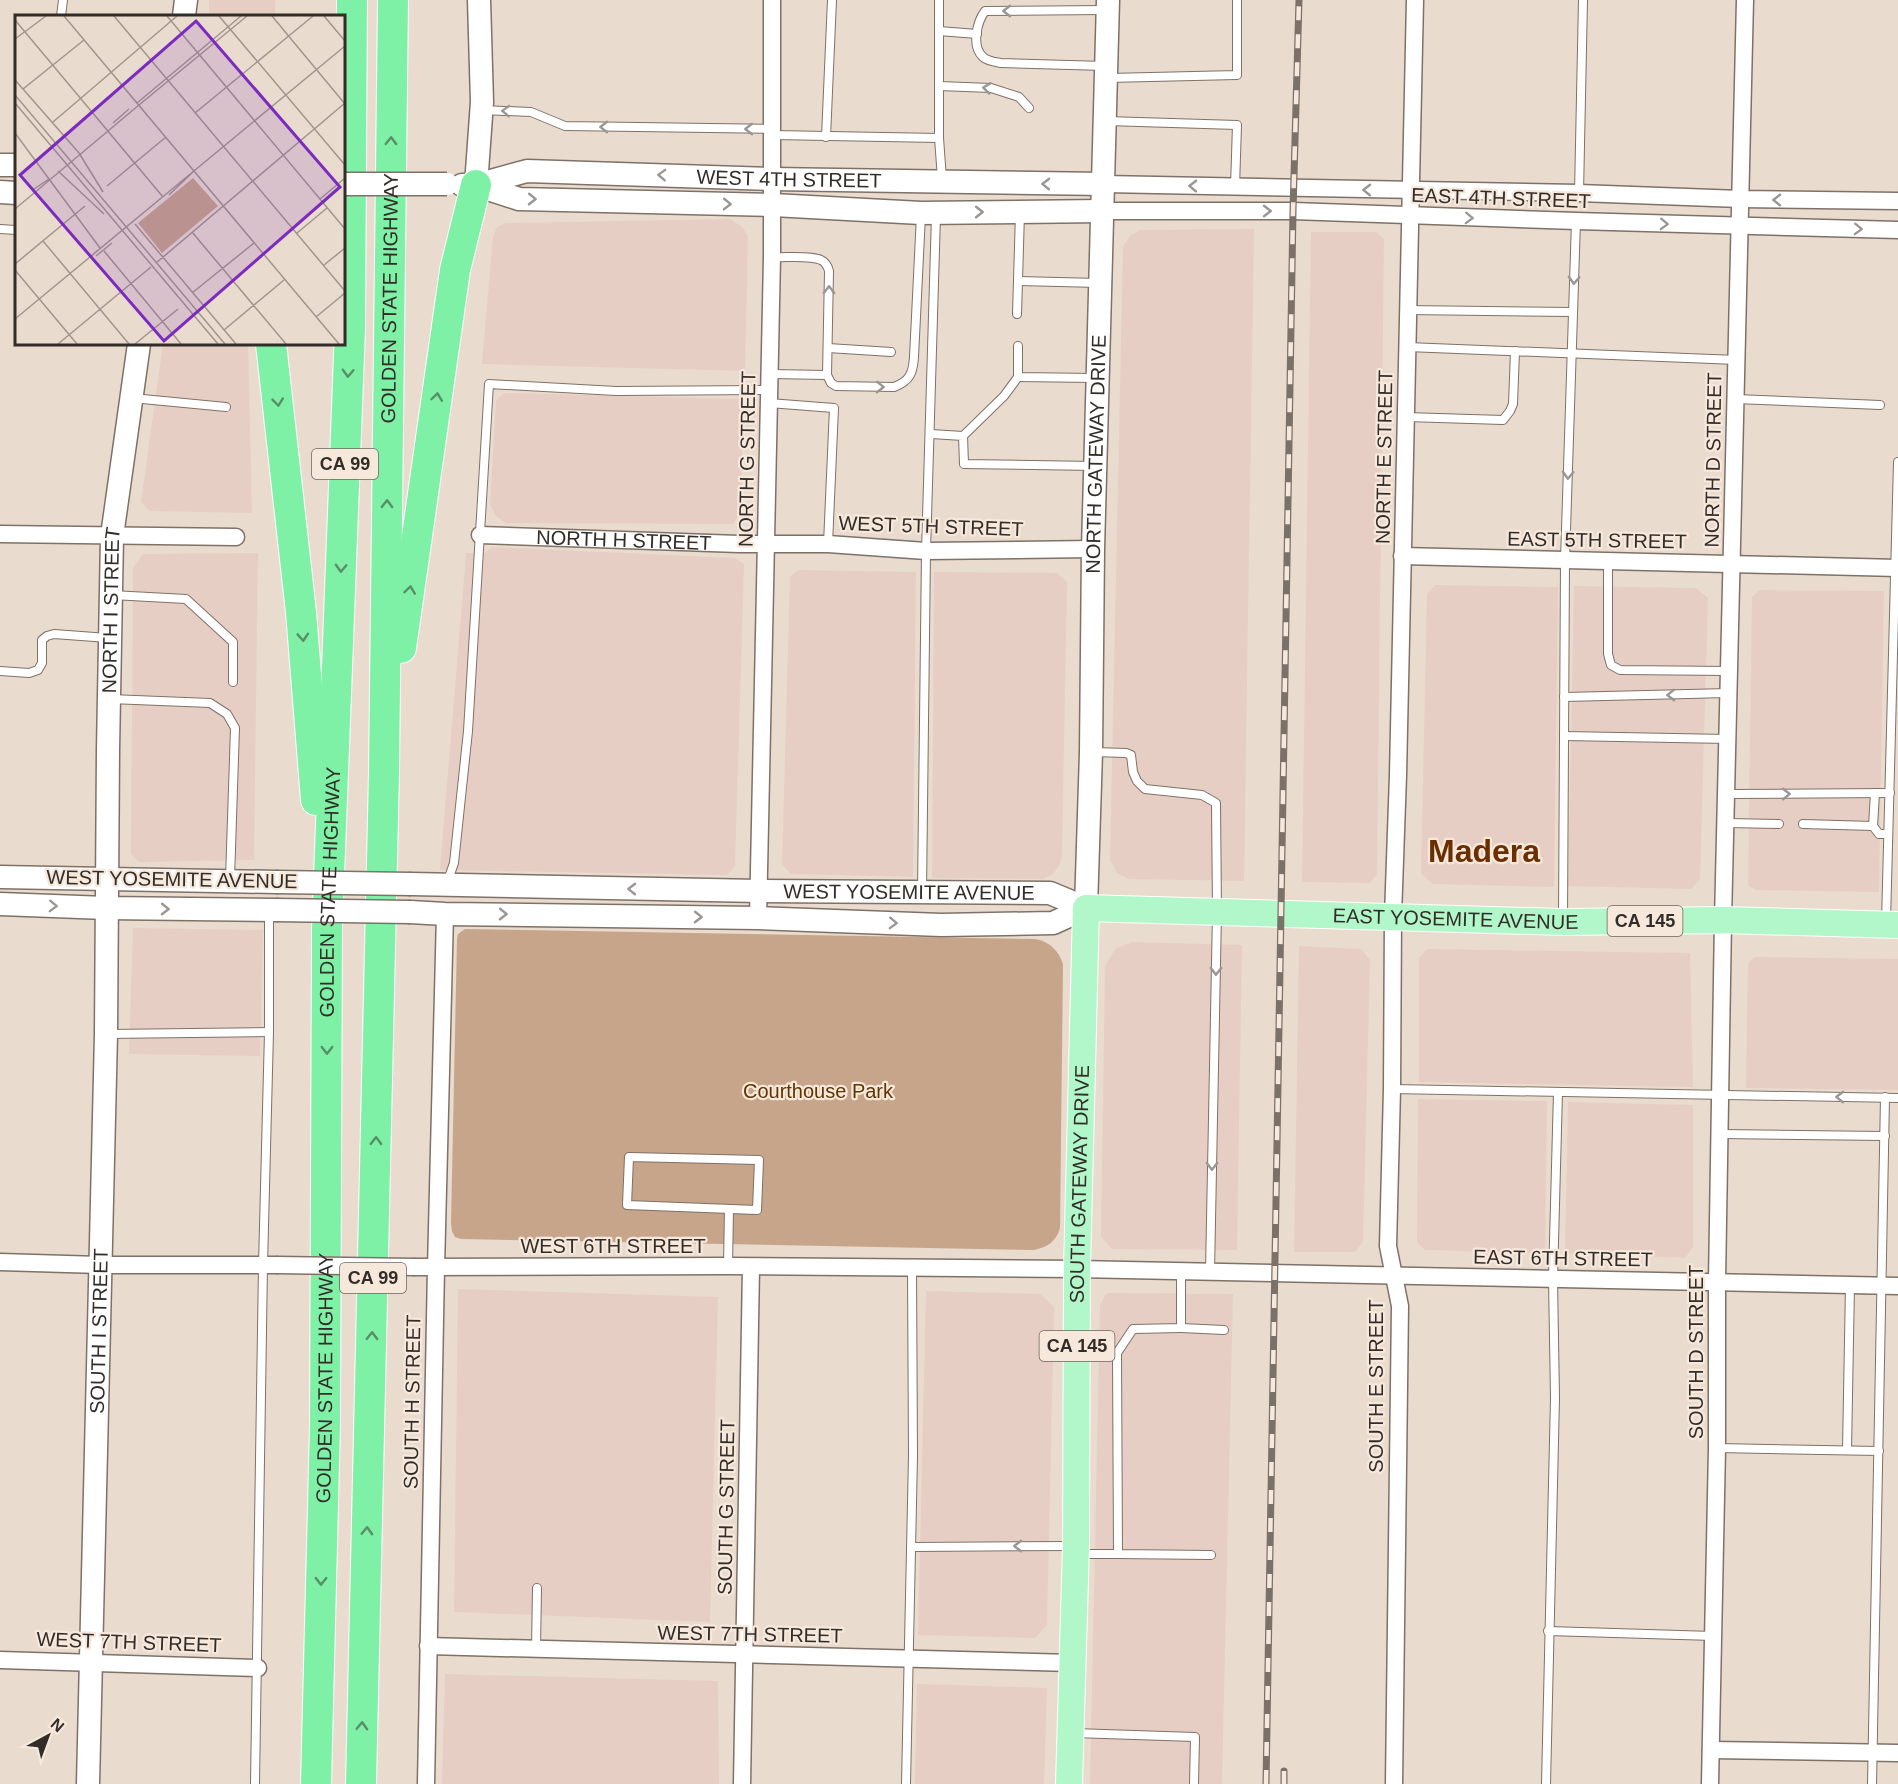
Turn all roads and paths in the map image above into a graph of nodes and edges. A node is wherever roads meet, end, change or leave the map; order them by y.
1 (63, 0) edge
2 (186, 0) edge
3 (352, 0) edge
4 (393, 0) edge
5 (479, 0) edge
6 (772, 0) edge
7 (832, 0) edge
8 (939, 0) edge
9 (1237, 0) edge
10 (1415, 0) edge
11 (1583, 0) edge
12 (1745, 0) edge
13 (1108, 5) edge
14 (61, 15) edge
15 (184, 15) edge
16 (939, 31) junction
17 (977, 34) junction
18 (1107, 72) junction
19 (939, 86) junction
20 (1029, 108) dead end
21 (481, 110) junction
22 (1105, 121) junction
23 (773, 132) junction
24 (826, 136) junction
25 (939, 138) junction
26 (772, 179) junction
27 (942, 182) junction
28 (345, 184) edge
29 (1104, 184) junction
30 (461, 185) junction
31 (1235, 187) junction
32 (1411, 190) junction
33 (0, 192) edge
34 (15, 193) edge
35 (1579, 193) junction
36 (1740, 199) junction
37 (1898, 201) edge
38 (772, 205) junction
39 (1103, 211) junction
40 (1020, 212) junction
41 (929, 213) junction
42 (1410, 216) junction
43 (1576, 221) junction
44 (1740, 226) junction
45 (0, 229) edge
46 (15, 230) edge
47 (1898, 230) edge
48 (772, 257) junction
49 (1018, 282) junction
50 (1101, 283) junction
51 (1408, 310) junction
52 (1573, 312) junction
53 (1017, 314) dead end
54 (140, 345) edge
55 (271, 345) edge
56 (1018, 346) dead end
57 (1407, 347) junction
58 (828, 348) junction
59 (1515, 351) junction
60 (891, 352) dead end
61 (1572, 354) junction
62 (1737, 360) junction
63 (827, 375) junction
64 (1018, 377) junction
65 (1098, 378) junction
66 (769, 389) junction
67 (132, 398) junction
68 (1736, 399) junction
69 (1880, 405) dead end
70 (226, 407) dead end
71 (1406, 417) junction
72 (931, 434) junction
73 (963, 436) junction
74 (1898, 462) edge
75 (1096, 466) junction
76 (0, 534) edge
77 (480, 535) junction
78 (112, 536) junction
79 (236, 537) dead end
80 (767, 543) junction
81 (828, 544) junction
82 (1093, 549) junction
83 (927, 551) junction
84 (1402, 556) junction
85 (1565, 561) junction
86 (1608, 561) junction
87 (1732, 564) junction
88 (1896, 568) edge
89 (111, 595) junction
90 (111, 638) junction
91 (0, 671) edge
92 (1729, 671) junction
93 (233, 682) dead end
94 (1729, 693) junction
95 (1564, 698) junction
96 (110, 699) junction
97 (1564, 736) junction
98 (1729, 739) junction
99 (1091, 752) junction
100 (1894, 754) edge
101 (384, 773) junction
102 (1875, 793) junction
103 (1890, 793) junction
104 (1727, 794) junction
105 (1727, 823) junction
106 (1777, 825) dead end
107 (1806, 825) dead end
108 (1873, 826) junction
109 (1888, 834) junction
110 (0, 876) edge
111 (106, 878) junction
112 (230, 881) junction
113 (446, 885) junction
114 (759, 891) junction
115 (922, 892) junction
116 (0, 904) edge
117 (106, 908) junction
118 (1086, 908) junction
119 (273, 910) junction
120 (1217, 912) junction
121 (445, 914) junction
122 (1393, 916) junction
123 (758, 918) junction
124 (1723, 920) junction
125 (1563, 922) junction
126 (1892, 925) edge
127 (327, 929) junction
128 (269, 1032) junction
129 (106, 1034) junction
130 (1392, 1089) junction
131 (1558, 1092) junction
132 (1721, 1096) junction
133 (1886, 1097) junction
134 (1898, 1098) edge
135 (1720, 1134) junction
136 (1885, 1136) junction
137 (729, 1209) junction
138 (0, 1262) edge
139 (100, 1265) junction
140 (269, 1265) junction
141 (728, 1266) junction
142 (751, 1267) junction
143 (436, 1268) junction
144 (912, 1268) junction
145 (1077, 1269) junction
146 (1181, 1272) junction
147 (1210, 1273) junction
148 (1227, 1273) joint
149 (1394, 1276) junction
150 (1553, 1280) junction
151 (1717, 1282) junction
152 (1850, 1285) junction
153 (1890, 1286) edge
154 (1181, 1328) junction
155 (1224, 1330) dead end
156 (1717, 1448) junction
157 (1847, 1450) junction
158 (1879, 1451) junction
159 (912, 1546) junction
160 (1076, 1550) junction
161 (1118, 1554) junction
162 (1211, 1555) dead end
163 (537, 1588) dead end
164 (1548, 1631) junction
165 (1713, 1636) junction
166 (428, 1646) junction
167 (536, 1649) junction
168 (744, 1655) junction
169 (909, 1659) junction
170 (0, 1660) edge
171 (91, 1661) junction
172 (1072, 1664) junction
173 (258, 1668) junction
174 (1070, 1733) junction
175 (1711, 1750) junction
176 (1873, 1753) junction
177 (1898, 1753) edge
178 (88, 1784) edge
179 (255, 1784) edge
180 (316, 1784) edge
181 (361, 1784) edge
182 (426, 1784) edge
183 (742, 1784) edge
184 (906, 1784) edge
185 (1069, 1784) edge
186 (1194, 1784) edge
187 (1394, 1784) edge
188 (1546, 1784) edge
189 (1710, 1784) edge
190 (1872, 1784) edge

1 - 14 lane
2 - 15 main road
3 -> 127 highway, GOLDEN STATE HIGHWAY / CA 99
101 -> 4 highway, GOLDEN STATE HIGHWAY / CA 99
5 - 21 main road
6 - 23 street, NORTH G STREET
7 - 24 lane
8 - 16 lane
9 - 18 lane
10 - 32 street, NORTH E STREET
11 - 35 lane
12 - 36 street, NORTH D STREET
13 -> 17 lane
13 - 18 main road, NORTH GATEWAY DRIVE
16 - 17 lane
16 - 19 lane
17 - 18 lane
18 - 22 main road, NORTH GATEWAY DRIVE
20 -> 19 lane
19 - 25 lane
23 -> 21 lane
21 - 30 main road
22 - 29 main road, NORTH GATEWAY DRIVE
22 - 31 lane
23 - 24 lane
23 - 26 street, NORTH G STREET
24 - 25 lane
25 - 27 lane
26 - 27 main road, WEST 4TH STREET
26 -> 30 main road, WEST 4TH STREET
26 - 38 street, NORTH G STREET
29 -> 27 main road, WEST 4TH STREET
28 - 30 main road, WEST 4TH STREET, bridge
31 -> 29 street, EAST 4TH STREET
29 - 39 main road, NORTH GATEWAY DRIVE
30 -> 38 main road, WEST 4TH STREET
101 -> 30 highway
32 -> 31 street, EAST 4TH STREET
32 - 35 street, EAST 4TH STREET
32 - 42 street, NORTH E STREET
33 - 34 main road
35 - 36 street, EAST 4TH STREET
37 -> 36 street, EAST 4TH STREET
36 - 44 street, NORTH D STREET
38 - 41 main road, WEST 4TH STREET
38 - 48 street, NORTH G STREET
39 - 40 main road, WEST 4TH STREET
39 -> 42 street, EAST 4TH STREET
39 - 50 main road, NORTH GATEWAY DRIVE
41 -> 40 main road, WEST 4TH STREET
40 - 49 lane
63 -> 41 lane
41 - 72 lane
42 -> 43 street, EAST 4TH STREET
42 - 51 street, NORTH E STREET
43 -> 44 street, EAST 4TH STREET
43 -> 52 lane
44 -> 47 street, EAST 4TH STREET
44 - 62 street, NORTH D STREET
45 - 46 lane
58 -> 48 lane
48 - 66 street, NORTH G STREET
49 - 50 lane
49 - 53 lane
50 - 65 main road, NORTH GATEWAY DRIVE
51 - 52 lane
51 - 57 street, NORTH E STREET
52 - 61 lane
54 - 67 main road, NORTH I STREET
55 -> 127 highway
56 - 64 lane
57 - 59 lane
57 - 71 street, NORTH E STREET
58 - 60 lane
58 - 63 lane
59 - 61 lane
59 - 71 lane
61 - 62 lane
61 -> 85 lane
62 - 68 street, NORTH D STREET
63 - 66 lane
64 - 65 lane
64 - 73 lane
65 - 75 main road, NORTH GATEWAY DRIVE
66 - 77 lane
66 - 80 street, NORTH G STREET
66 - 81 lane
67 - 70 lane
67 - 78 main road, NORTH I STREET
68 - 69 lane
68 - 87 street, NORTH D STREET
71 - 84 street, NORTH E STREET
72 - 73 lane
72 - 83 lane
73 - 75 lane
74 - 88 lane
75 - 82 main road, NORTH GATEWAY DRIVE
76 - 78 street
77 - 80 street, NORTH H STREET
77 - 113 lane
78 - 79 street
78 - 89 main road, NORTH I STREET
80 - 81 street, WEST 5TH STREET
80 - 114 street, NORTH G STREET
81 - 83 street, WEST 5TH STREET
82 - 83 street, WEST 5TH STREET
82 - 99 main road, NORTH GATEWAY DRIVE
83 - 115 lane
84 - 85 street, EAST 5TH STREET
84 - 122 street, NORTH E STREET
85 - 86 street, EAST 5TH STREET
85 - 95 lane
86 - 87 street, EAST 5TH STREET
86 - 92 lane
87 - 88 street, EAST 5TH STREET
87 - 92 street, NORTH D STREET
88 - 100 lane
89 - 90 main road, NORTH I STREET
89 - 93 lane
90 - 91 lane
90 - 96 main road, NORTH I STREET
92 - 94 street, NORTH D STREET
94 -> 95 lane
94 - 98 street, NORTH D STREET
95 - 97 lane
96 - 111 main road, NORTH I STREET
96 - 112 lane
97 - 98 lane
97 - 125 lane
98 - 104 street, NORTH D STREET
99 - 118 main road, NORTH GATEWAY DRIVE
99 - 120 lane
100 - 103 lane
181 -> 101 highway, GOLDEN STATE HIGHWAY / CA 99
102 - 103 lane
104 -> 102 lane
102 - 108 lane
103 - 109 lane
104 - 105 street, NORTH D STREET
105 - 106 lane
105 - 124 street, NORTH D STREET
107 - 108 lane
108 - 109 lane
109 - 126 lane
110 - 111 main road, WEST YOSEMITE AVENUE
111 - 112 main road, WEST YOSEMITE AVENUE
111 - 117 main road, SOUTH I STREET
112 - 113 main road, WEST YOSEMITE AVENUE, bridge
114 -> 113 main road, WEST YOSEMITE AVENUE
113 - 121 main road
114 - 115 main road, WEST YOSEMITE AVENUE
114 - 123 street, NORTH G STREET
115 - 118 main road, WEST YOSEMITE AVENUE
116 -> 117 main road, WEST YOSEMITE AVENUE
117 -> 119 main road, WEST YOSEMITE AVENUE
117 - 129 main road, SOUTH I STREET
118 - 120 main road, EAST YOSEMITE AVENUE / CA 145
123 -> 118 main road, WEST YOSEMITE AVENUE
118 - 145 main road, SOUTH GATEWAY DRIVE / CA 145
119 - 121 main road, WEST YOSEMITE AVENUE, bridge
119 - 128 lane
120 - 122 main road, EAST YOSEMITE AVENUE / CA 145
120 -> 147 lane
121 -> 123 main road, WEST YOSEMITE AVENUE
121 - 143 street, SOUTH H STREET
122 - 125 main road, EAST YOSEMITE AVENUE / CA 145
122 - 130 street, SOUTH E STREET
124 - 125 main road, EAST YOSEMITE AVENUE / CA 145
124 - 126 main road, EAST YOSEMITE AVENUE / CA 145
124 - 132 street, SOUTH D STREET
127 -> 180 highway, GOLDEN STATE HIGHWAY / CA 99
128 - 129 lane
128 - 140 lane
129 - 139 main road, SOUTH I STREET
130 - 131 lane
130 - 149 street, SOUTH E STREET
131 - 132 lane
131 - 150 lane
133 -> 132 lane
132 - 135 street, SOUTH D STREET
133 - 134 lane
133 - 136 lane
135 - 136 lane
135 - 151 street, SOUTH D STREET
136 - 153 lane
137 - 137 lane
137 - 141 lane
138 - 139 street, WEST 6TH STREET
139 - 140 street, WEST 6TH STREET
139 - 171 main road, SOUTH I STREET
140 - 143 street, WEST 6TH STREET, bridge
140 - 173 lane
141 - 142 street, WEST 6TH STREET
141 - 143 street, WEST 6TH STREET
142 - 144 street, WEST 6TH STREET
142 - 168 street, SOUTH G STREET
143 - 166 street, SOUTH H STREET
144 - 145 street, WEST 6TH STREET
144 - 159 lane
145 - 146 street, WEST 6TH STREET
145 - 160 main road, SOUTH GATEWAY DRIVE / CA 145
146 - 147 street, WEST 6TH STREET
146 - 154 lane
147 - 148 street, WEST 6TH STREET
148 - 149 street, EAST 6TH STREET
149 - 150 street, EAST 6TH STREET
149 - 187 street, SOUTH E STREET
150 - 151 street, EAST 6TH STREET
150 - 164 lane
151 - 152 street, EAST 6TH STREET
151 - 156 street, SOUTH D STREET
152 - 153 street, EAST 6TH STREET
152 - 157 lane
153 - 158 lane
154 - 155 lane
154 - 161 lane
156 - 157 lane
156 - 165 street, SOUTH D STREET
157 - 158 lane
158 - 176 lane
160 -> 159 lane
159 - 169 lane
160 - 161 lane
160 - 172 main road, SOUTH GATEWAY DRIVE / CA 145
161 - 162 lane
163 - 167 lane
164 - 165 lane
164 - 188 lane
165 - 175 street, SOUTH D STREET
166 - 167 street, WEST 7TH STREET
166 - 182 street, SOUTH H STREET
167 - 168 street, WEST 7TH STREET
168 - 169 street, WEST 7TH STREET
168 - 183 street, SOUTH G STREET
169 - 172 street, WEST 7TH STREET
169 - 184 lane
170 - 171 street, WEST 7TH STREET
171 - 173 street, WEST 7TH STREET
171 - 178 main road, SOUTH I STREET
172 - 174 main road, SOUTH GATEWAY DRIVE / CA 145
173 - 179 lane
174 - 185 main road, SOUTH GATEWAY DRIVE / CA 145
174 - 186 lane
175 - 176 street
175 - 189 street, SOUTH D STREET
176 - 177 street
176 - 190 lane

